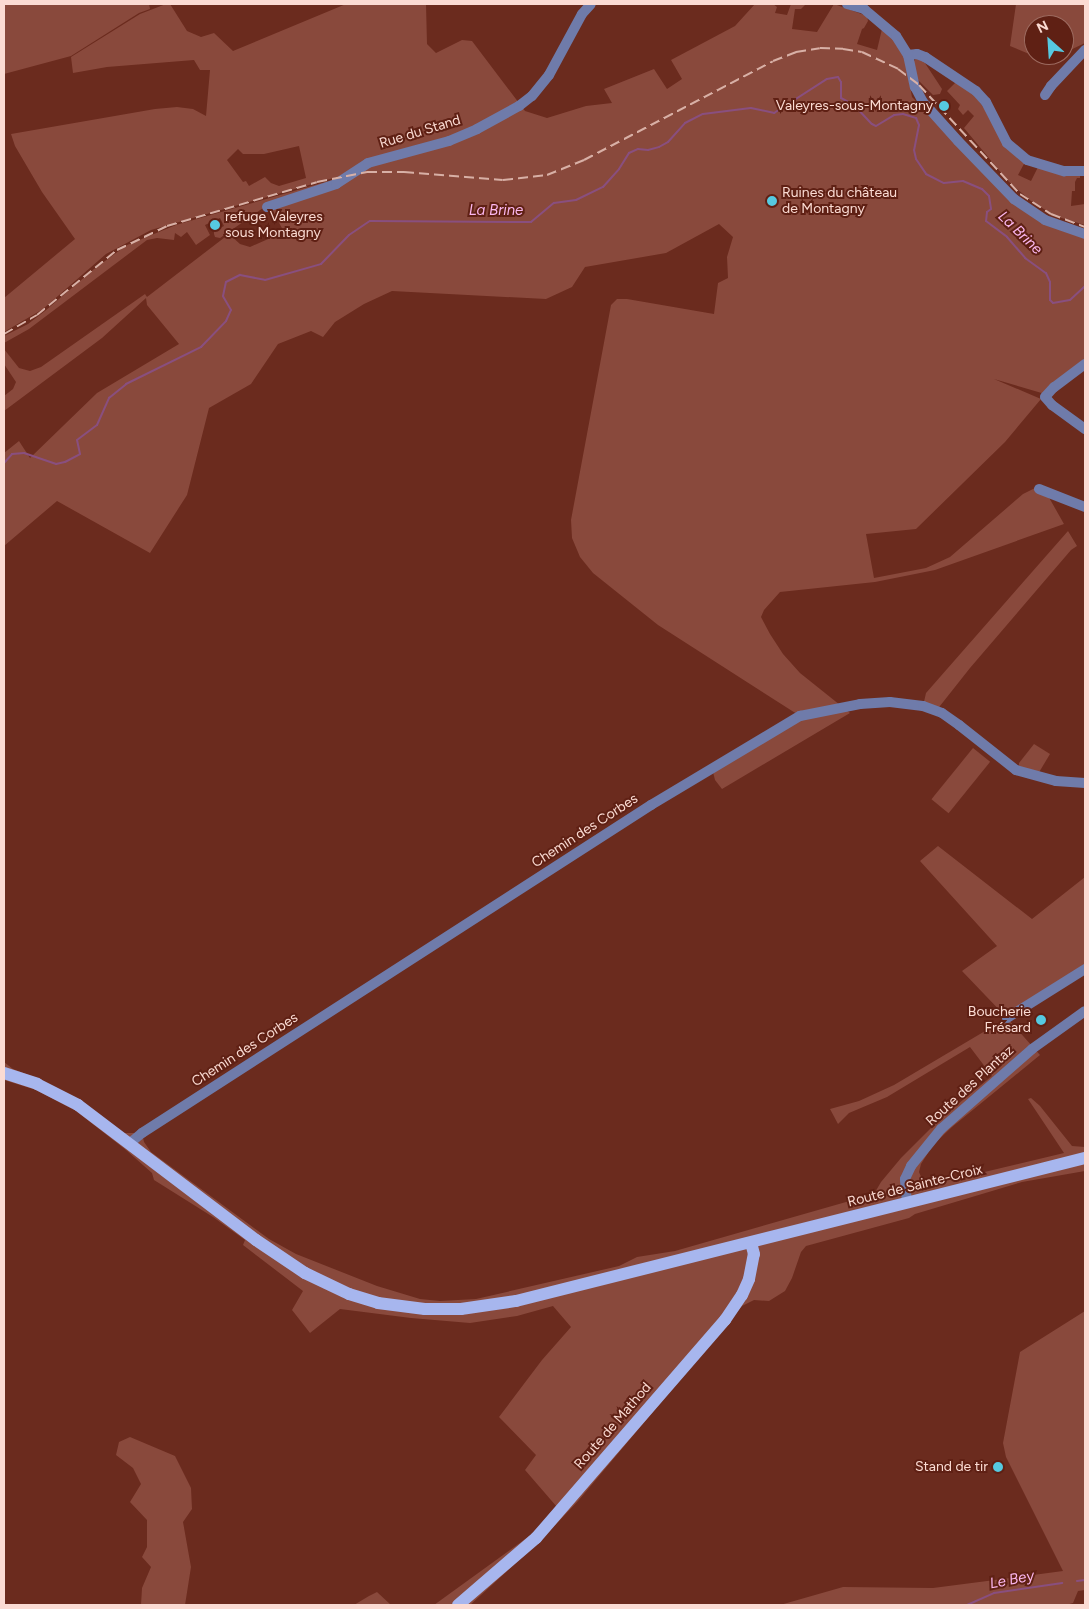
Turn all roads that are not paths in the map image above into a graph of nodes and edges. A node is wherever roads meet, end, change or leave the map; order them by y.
1 (591, 4) edge
2 (847, 4) edge
3 (1085, 50) edge
4 (908, 55) junction
5 (1046, 95) dead end
6 (1085, 171) edge
7 (267, 207) dead end
8 (1085, 234) edge
9 (1085, 364) edge
10 (1085, 429) edge
11 (1039, 489) dead end
12 (1085, 508) edge
13 (1085, 783) edge
14 (1085, 969) edge
15 (1085, 1011) edge
16 (1007, 1018) dead end
17 (4, 1073) edge
18 (130, 1144) junction
19 (1085, 1158) edge
20 (907, 1203) junction
21 (752, 1243) junction
22 (458, 1605) edge

1 - 7 street, Rue du Stand
2 - 4 street
3 - 5 street
4 - 6 street
4 - 8 street
9 - 10 street
11 - 12 street
13 - 18 street, Chemin des Corbes
14 - 16 street
15 - 20 street, Route des Plantaz
17 - 18 main road, Route de Sainte-Croix
18 - 21 main road, Route de Sainte-Croix
19 - 20 main road, Route de Sainte-Croix
20 - 21 main road, Route de Sainte-Croix
21 - 22 main road, Route de Mathod

